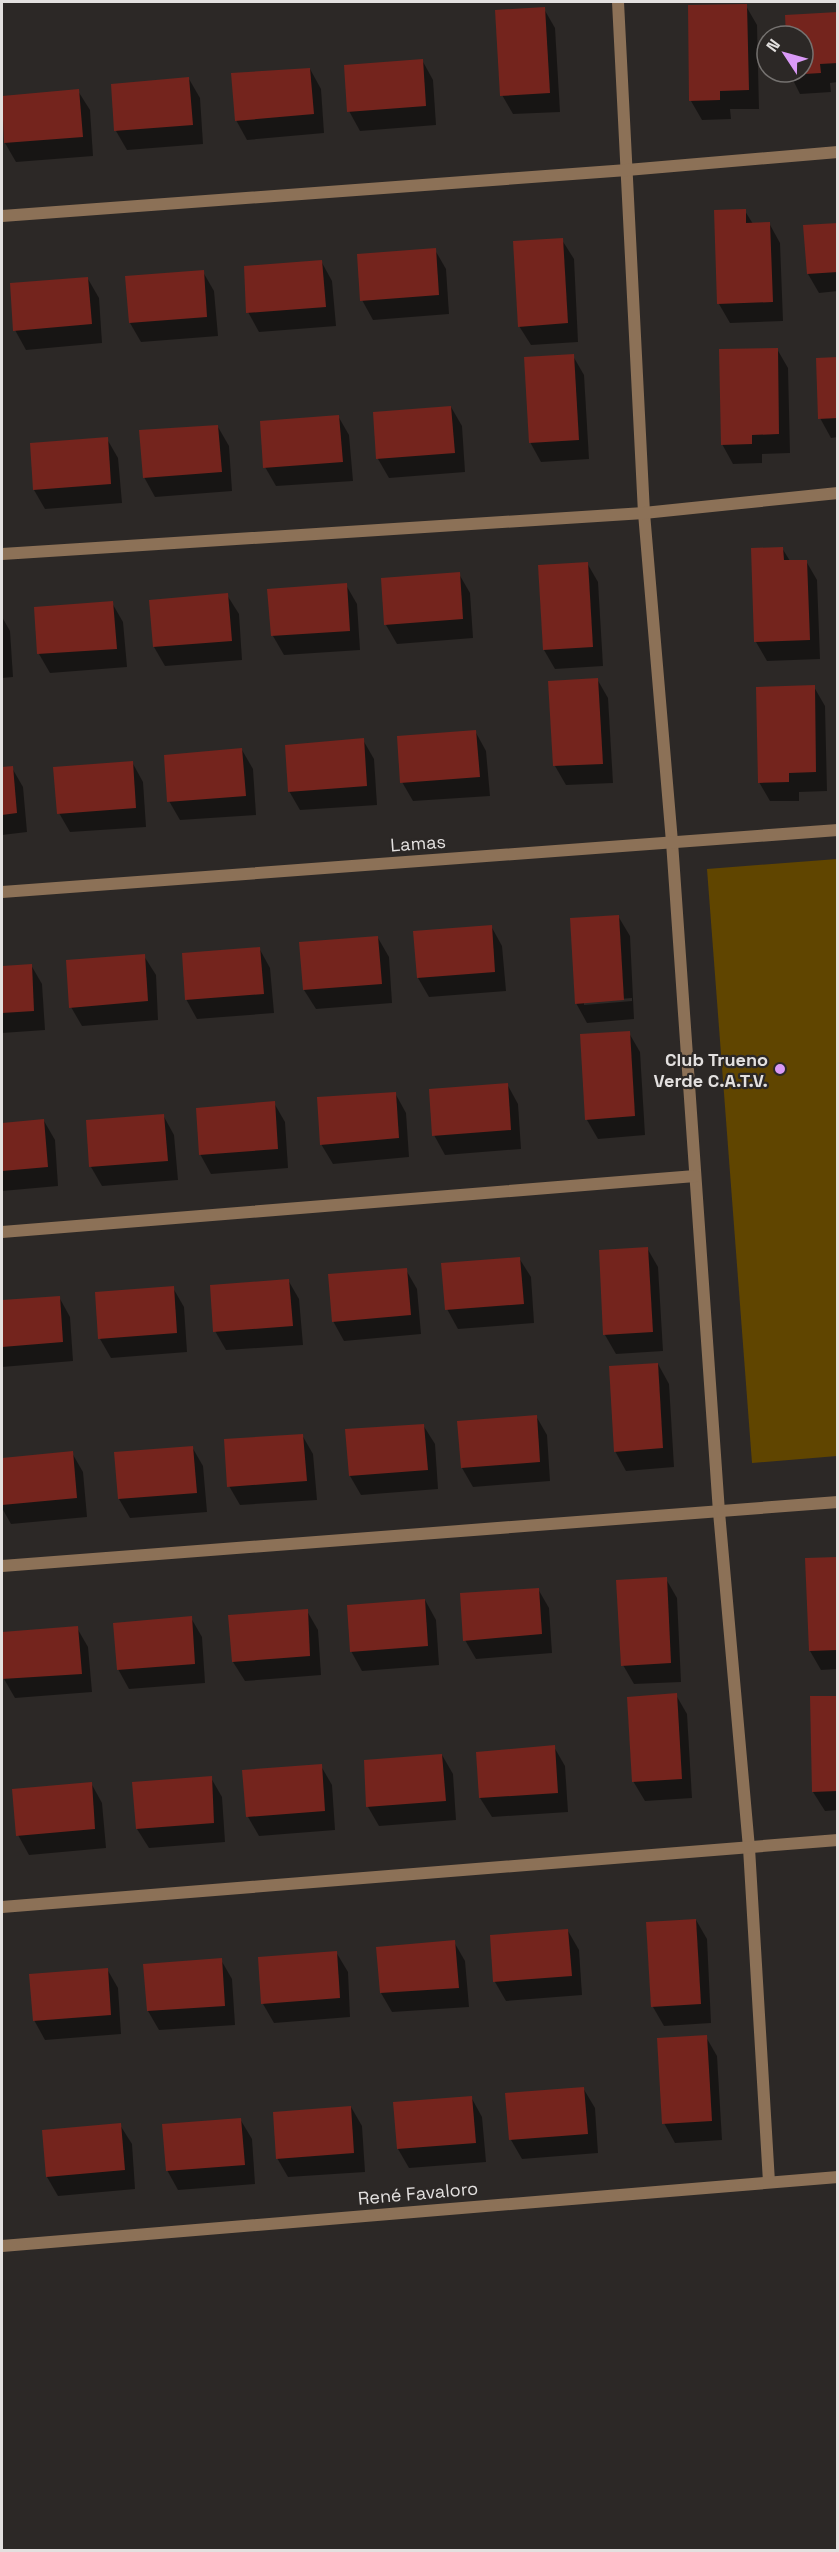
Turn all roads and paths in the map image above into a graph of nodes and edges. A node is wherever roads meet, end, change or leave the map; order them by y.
1 (618, 2) edge
2 (837, 152) edge
3 (627, 170) junction
4 (2, 216) edge
5 (837, 493) edge
6 (644, 513) junction
7 (2, 554) edge
8 (837, 830) edge
9 (672, 842) junction
10 (2, 892) edge
11 (695, 1176) junction
12 (2, 1232) edge
13 (837, 1502) edge
14 (719, 1512) junction
15 (2, 1566) edge
16 (837, 1840) edge
17 (749, 1848) junction
18 (2, 1907) edge
19 (837, 2177) edge
20 (769, 2182) junction
21 (2, 2246) edge

1 - 3 street
2 - 3 street
3 - 4 street
3 - 6 street
5 - 6 street
6 - 7 street
6 - 9 street
8 - 9 street, Lamas
9 - 10 street, Lamas
9 - 11 street
11 - 12 street
11 - 14 street
13 - 14 street
14 - 15 street
14 - 17 street
16 - 17 street
17 - 18 street
17 - 20 street
19 - 20 street, René Favaloro
20 - 21 street, René Favaloro

